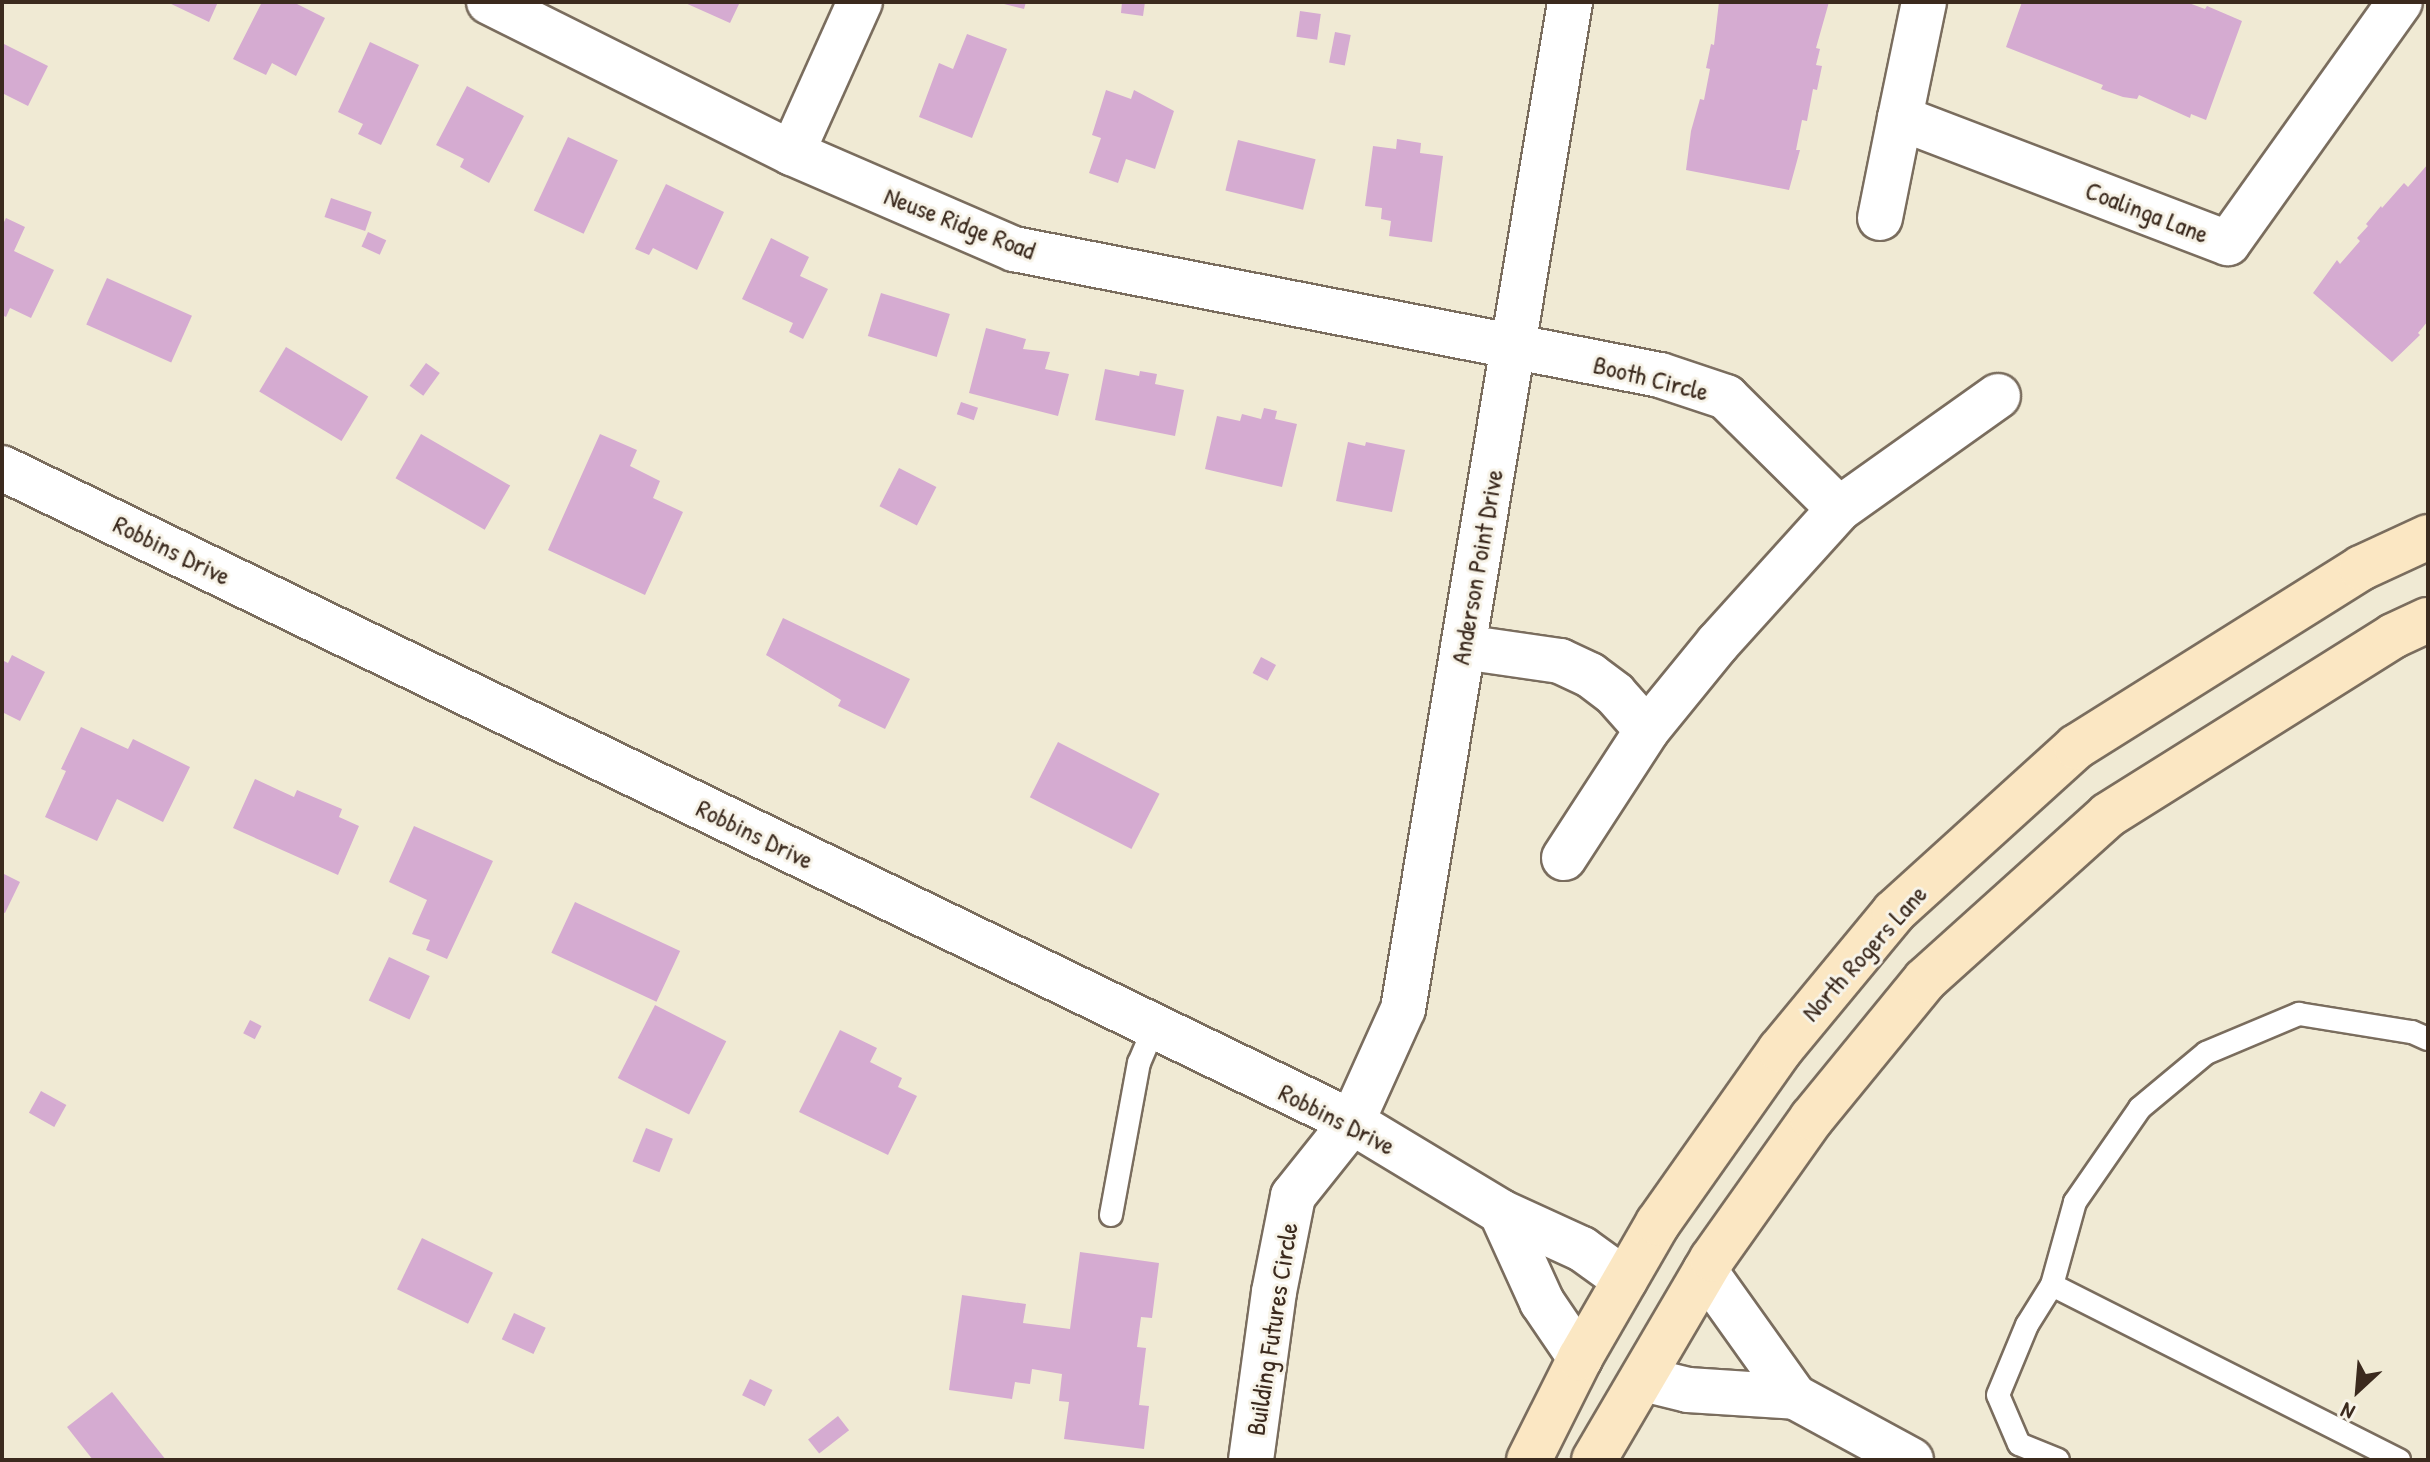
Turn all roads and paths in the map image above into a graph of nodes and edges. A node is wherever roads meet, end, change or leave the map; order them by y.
1 (489, 2) edge
2 (860, 2) edge
3 (1570, 2) edge
4 (1924, 2) edge
5 (2400, 2) edge
6 (1900, 118) junction
7 (792, 153) junction
8 (1880, 218) dead end
9 (1513, 349) junction
10 (1998, 396) dead end
11 (2, 468) edge
12 (1839, 509) junction
13 (2428, 537) edge
14 (2428, 620) edge
15 (1463, 647) junction
16 (1647, 730) junction
17 (1564, 858) dead end
18 (1154, 1028) junction
19 (2428, 1039) edge
20 (1352, 1122) junction
21 (1501, 1212) junction
22 (1111, 1215) dead end
23 (1705, 1271) junction
24 (1625, 1280) junction
25 (2052, 1285) junction
26 (1681, 1311) junction
27 (1580, 1358) junction
28 (1643, 1379) junction
29 (1795, 1397) junction
30 (1251, 1460) edge
31 (1529, 1460) edge
32 (1594, 1460) edge
33 (1911, 1460) edge
34 (2058, 1460) edge
35 (2399, 1460) edge

1 - 7 street, Neuse Ridge Road
2 - 7 street
3 - 9 street, Anderson Point Drive
4 - 6 street
5 - 6 street, Coalinga Lane
6 - 8 street
7 - 9 street, Neuse Ridge Road
9 - 12 street, Booth Circle
9 - 15 street, Anderson Point Drive
10 - 12 street
11 - 18 street, Robbins Drive
12 - 16 street
13 - 24 street, North Rogers Lane
14 - 23 street
15 - 16 street
15 - 20 street, Anderson Point Drive
16 - 17 street
18 - 20 street, Robbins Drive
18 - 22 lane
19 - 25 lane
20 - 21 street, Robbins Drive
20 - 30 street, Building Futures Circle
21 - 24 street, Robbins Drive
21 - 27 street
23 - 26 street
23 - 29 street
24 - 26 street
24 - 27 street, North Rogers Lane
25 - 34 lane
25 - 35 lane
26 - 28 street
27 - 31 street, North Rogers Lane
28 - 29 street
28 - 32 street
29 - 33 street

